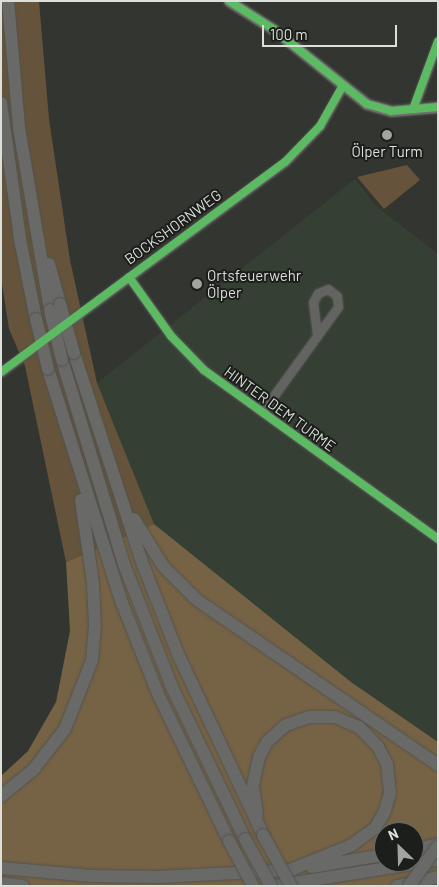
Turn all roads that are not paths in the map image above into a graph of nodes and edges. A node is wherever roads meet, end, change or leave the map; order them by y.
1 (8, 1) edge
2 (235, 3) edge
3 (438, 41) edge
4 (342, 87) junction
5 (1, 103) edge
6 (438, 107) edge
7 (413, 109) junction
8 (129, 277) junction
9 (55, 307) junction
10 (317, 336) junction
11 (1, 372) edge
12 (262, 412) junction
13 (75, 463) junction
14 (113, 477) junction
15 (438, 539) edge
16 (438, 765) edge
17 (1, 796) edge
18 (263, 835) junction
19 (438, 845) edge
20 (424, 848) edge
21 (374, 857) edge
22 (438, 860) edge
23 (1, 868) edge
24 (290, 870) junction
25 (438, 878) edge
26 (1, 883) edge
27 (23, 886) edge
28 (253, 886) edge
29 (271, 886) edge
30 (274, 886) edge
31 (292, 886) edge
32 (396, 886) edge
33 (410, 886) edge

1 - 9 highway
2 - 4 main road
3 - 7 street
4 - 7 main road
4 - 8 street, BOCKSHORNWEG
5 - 13 highway, bridge
6 - 7 main road
8 - 11 street, BOCKSHORNWEG
8 - 12 street, HINTER DEM TURME
9 - 14 highway, bridge
9 - 29 highway, bridge
10 - 10 street, HINTER DEM TURME
10 - 12 street, HINTER DEM TURME
12 - 15 street, HINTER DEM TURME
13 - 17 highway
13 - 28 highway, bridge
14 - 16 highway
14 - 18 highway
18 - 24 highway
18 - 31 highway, bridge
19 - 20 highway
19 - 33 highway, bridge
21 - 24 highway
22 - 30 highway
23 - 24 highway
25 - 32 highway
26 - 27 highway

